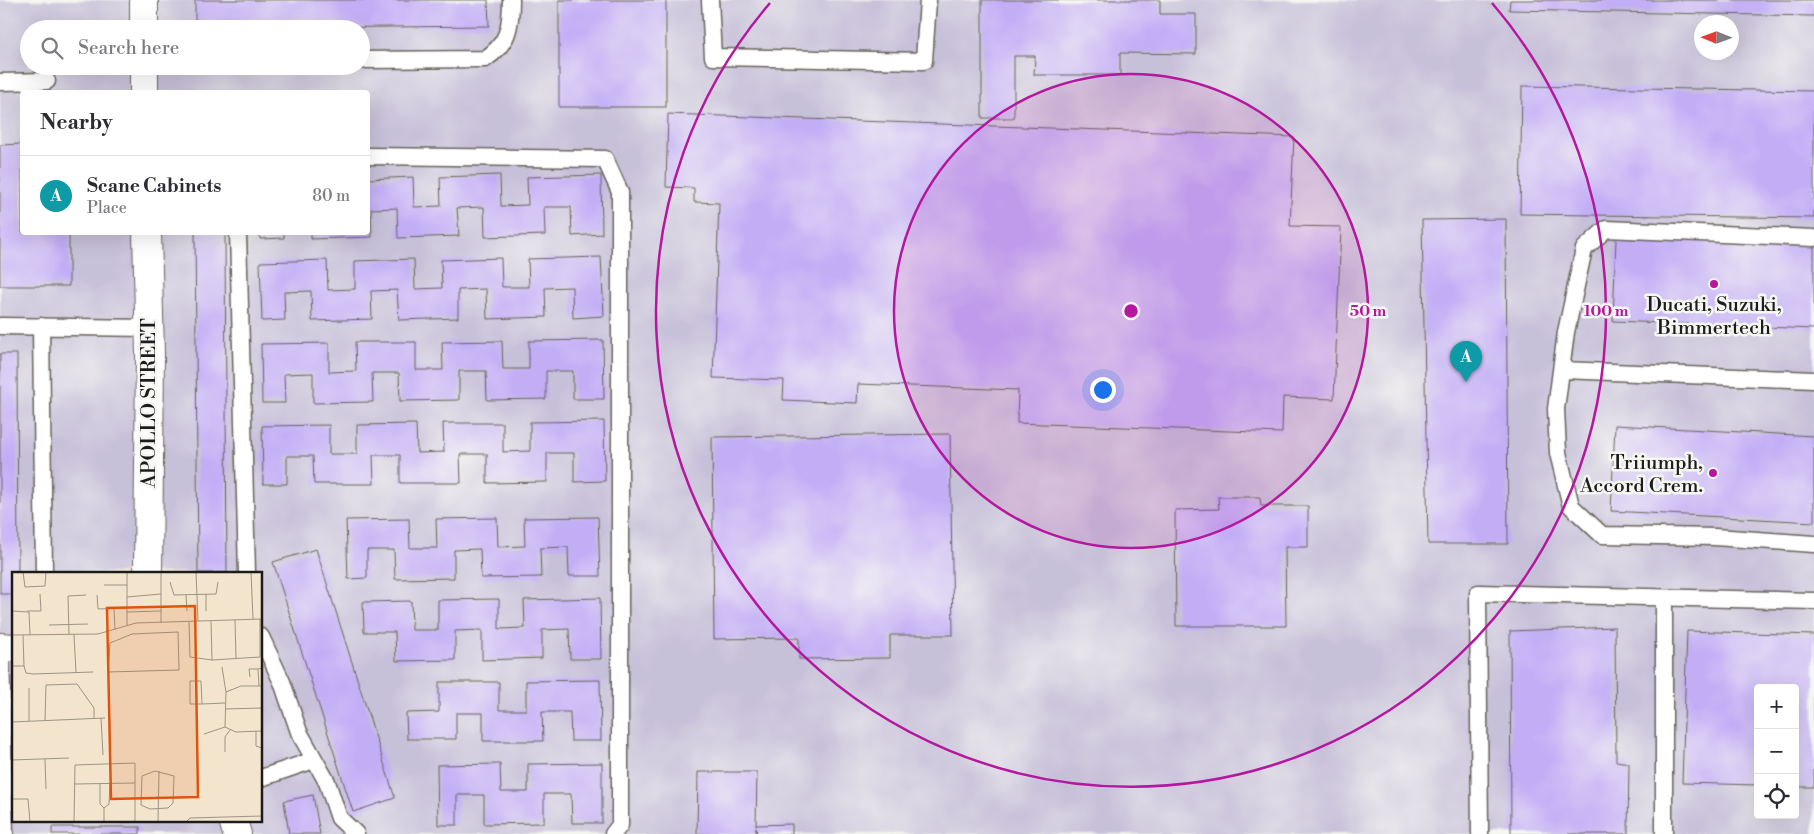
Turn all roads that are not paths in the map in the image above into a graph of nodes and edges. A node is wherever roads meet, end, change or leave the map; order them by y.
1 (144, 0) edge
2 (511, 0) edge
3 (710, 0) edge
4 (928, 0) edge
5 (144, 20) edge
6 (370, 60) edge
7 (144, 75) edge
8 (0, 82) edge
9 (47, 82) dead end
10 (144, 90) edge
11 (370, 156) edge
12 (147, 235) edge
13 (238, 235) edge
14 (1814, 238) edge
15 (0, 326) edge
16 (41, 326) junction
17 (149, 328) junction
18 (1562, 370) junction
19 (1814, 380) edge
20 (1814, 544) edge
21 (44, 572) edge
22 (148, 572) edge
23 (247, 572) edge
24 (1664, 598) junction
25 (1814, 600) edge
26 (262, 639) edge
27 (5, 647) edge
28 (314, 760) junction
29 (9, 767) edge
30 (262, 778) edge
31 (5, 834) edge
32 (356, 834) edge
33 (613, 834) edge
34 (1480, 834) edge
35 (1664, 834) edge

1 - 5 street
2 - 6 lane
3 - 4 lane
7 - 10 street
8 - 9 lane
11 - 33 lane
12 - 17 street, APOLLO STREET
13 - 23 lane
14 - 18 lane
15 - 16 lane
16 - 17 lane
16 - 21 lane
17 - 22 street, APOLLO STREET
18 - 19 lane
18 - 20 lane
24 - 25 lane
24 - 34 lane
24 - 35 lane
26 - 28 lane
27 - 29 lane
28 - 30 lane
28 - 32 lane
29 - 31 lane

